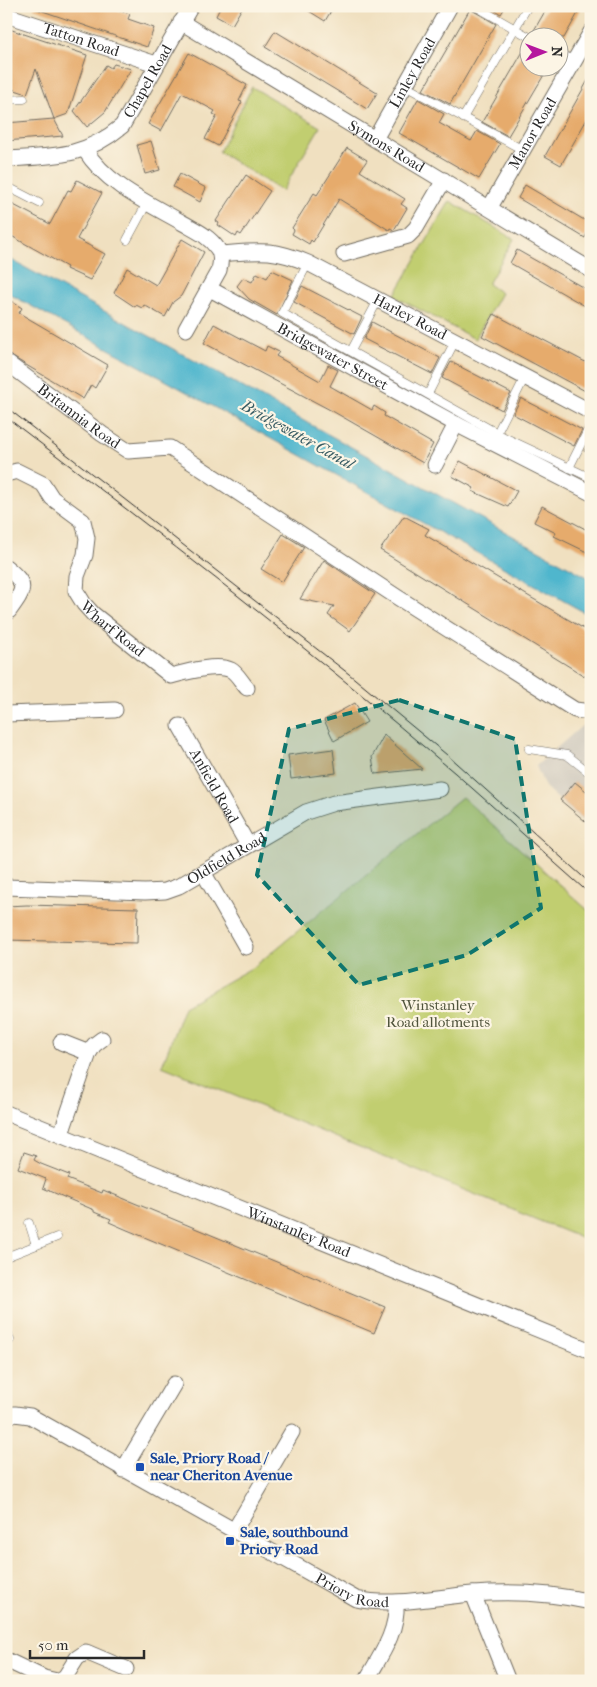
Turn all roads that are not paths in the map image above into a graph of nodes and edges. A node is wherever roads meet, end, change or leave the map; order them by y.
1 (191, 6) edge
2 (450, 6) edge
3 (476, 6) edge
4 (528, 6) edge
5 (7, 19) edge
6 (181, 22) junction
7 (515, 28) junction
8 (520, 31) edge
9 (591, 32) edge
10 (570, 59) edge
11 (574, 61) junction
12 (156, 64) junction
13 (405, 86) junction
14 (24, 99) dead end
15 (6, 100) edge
16 (463, 118) junction
17 (375, 138) junction
18 (85, 150) junction
19 (523, 150) junction
20 (6, 159) edge
21 (444, 180) junction
22 (6, 186) edge
23 (39, 203) dead end
24 (147, 203) junction
25 (490, 207) junction
26 (127, 240) dead end
27 (220, 254) junction
28 (344, 254) dead end
29 (308, 263) junction
30 (591, 270) edge
31 (210, 289) junction
32 (378, 300) junction
33 (186, 329) dead end
34 (455, 341) junction
35 (351, 351) junction
36 (6, 362) edge
37 (525, 377) junction
38 (428, 394) junction
39 (591, 412) edge
40 (456, 424) junction
41 (591, 424) edge
42 (497, 433) junction
43 (435, 465) dead end
44 (569, 468) junction
45 (6, 474) edge
46 (591, 478) edge
47 (591, 493) edge
48 (6, 566) edge
49 (9, 611) dead end
50 (247, 688) dead end
51 (115, 710) dead end
52 (591, 712) edge
53 (6, 714) edge
54 (180, 726) dead end
55 (529, 750) dead end
56 (591, 774) edge
57 (440, 789) dead end
58 (248, 845) junction
59 (203, 872) junction
60 (6, 887) edge
61 (246, 947) dead end
62 (102, 1039) dead end
63 (61, 1042) dead end
64 (89, 1052) junction
65 (6, 1113) edge
66 (61, 1134) junction
67 (30, 1223) dead end
68 (57, 1237) dead end
69 (36, 1245) junction
70 (6, 1256) edge
71 (6, 1328) edge
72 (10, 1340) dead end
73 (591, 1351) edge
74 (174, 1384) dead end
75 (6, 1416) edge
76 (292, 1432) dead end
77 (123, 1470) junction
78 (234, 1531) junction
79 (473, 1594) junction
80 (591, 1602) edge
81 (396, 1603) junction
82 (6, 1660) edge
83 (126, 1669) dead end
84 (366, 1681) edge
85 (508, 1681) edge

1 - 6 street, Chapel Road
2 - 13 street, Linley Road
3 - 7 lane
4 - 7 lane
5 - 12 street, Tatton Road
6 - 12 street, Chapel Road
6 - 17 street, Symons Road
7 - 8 lane
7 - 16 lane
9 - 11 street, Manor Road
10 - 11 lane
11 - 19 street, Manor Road
12 - 18 street, Chapel Road
13 - 16 lane
13 - 17 street, Linley Road
14 - 15 lane
16 - 19 lane
17 - 21 street, Symons Road
18 - 20 street, Chapel Road
18 - 24 street
19 - 25 street, Manor Road
21 - 25 street, Symons Road
21 - 28 street
22 - 23 lane
24 - 26 lane
24 - 27 street
25 - 30 street, Symons Road
27 - 29 street, Harley Road
27 - 31 street
29 - 32 street, Harley Road
29 - 35 lane
31 - 33 street
31 - 40 street, Bridgewater Street
32 - 34 street, Harley Road
32 - 35 lane
34 - 37 street, Harley Road
34 - 38 lane
35 - 38 lane
36 - 52 street, Britannia Road
37 - 39 street, Harley Road
37 - 42 lane
38 - 42 lane
40 - 43 street
40 - 47 street, Bridgewater Street
41 - 44 lane
42 - 44 lane
44 - 46 lane
45 - 50 street, Wharf Road
48 - 49 street
51 - 53 street
54 - 58 street, Anfield Road
55 - 56 lane
57 - 58 street, Oldfield Road
58 - 59 street, Oldfield Road
59 - 60 street, Oldfield Road
59 - 61 street
62 - 64 street
63 - 64 street
64 - 66 street
65 - 66 street, Winstanley Road
66 - 73 street, Winstanley Road
67 - 69 lane
68 - 69 lane
69 - 70 lane
71 - 72 lane
74 - 77 street
75 - 77 street, Priory Road
76 - 78 street
77 - 78 street, Priory Road
78 - 81 street, Priory Road
79 - 80 street, Priory Road
79 - 81 street, Priory Road
79 - 85 street
81 - 84 street
82 - 83 street

